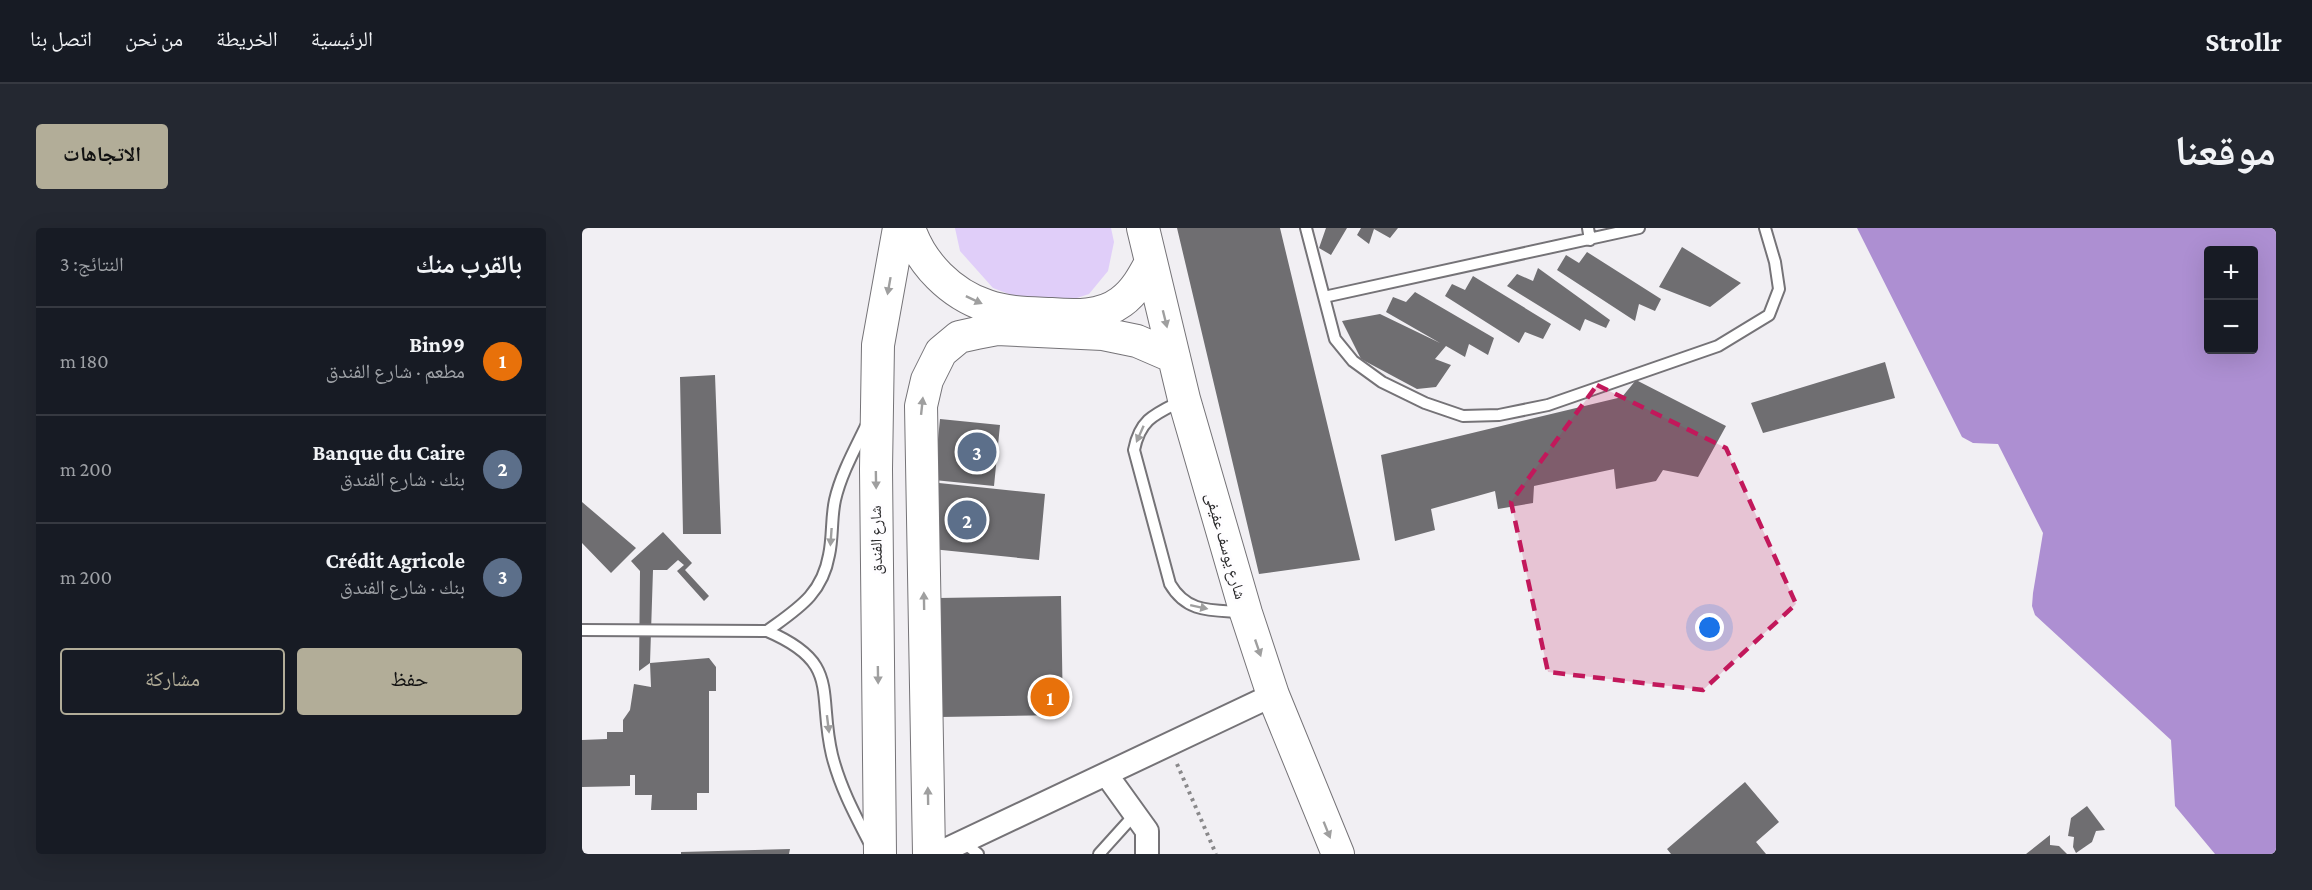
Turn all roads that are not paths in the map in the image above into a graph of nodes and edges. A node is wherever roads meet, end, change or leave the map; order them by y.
1 (899, 228) edge
2 (909, 228) edge
3 (1143, 228) edge
4 (1306, 228) edge
5 (1588, 228) edge
6 (1639, 228) edge
7 (1765, 228) edge
8 (1590, 240) junction
9 (1151, 262) junction
10 (1324, 297) junction
11 (1068, 323) junction
12 (1174, 357) junction
13 (1184, 399) junction
14 (877, 403) junction
15 (1246, 613) junction
16 (582, 630) edge
17 (767, 631) junction
18 (1273, 695) junction
19 (1106, 774) junction
20 (1136, 813) junction
21 (970, 848) edge
22 (874, 854) edge
23 (880, 854) edge
24 (928, 854) edge
25 (937, 854) edge
26 (1099, 854) edge
27 (1147, 854) edge
28 (1338, 854) edge

1 -> 14 street, شارع الفندق
2 -> 11 street
3 - 9 street, شارع يوسف عفيفى
4 - 10 lane
5 - 8 lane
6 - 8 lane
7 - 10 lane
8 - 10 lane
9 - 11 street
9 -> 12 street, شارع يوسف عفيفى
11 - 12 street
24 -> 11 street
12 - 13 street, شارع يوسف عفيفى
13 - 15 street, شارع يوسف عفيفى
13 -> 15 lane
14 -> 17 lane
14 -> 23 street, شارع الفندق
15 -> 18 street, شارع يوسف عفيفى
16 - 17 lane
17 -> 22 lane
18 - 19 street
18 -> 28 street, شارع يوسف عفيفى
19 - 20 street
19 - 21 street
20 - 26 lane
20 - 27 street
21 - 25 street

